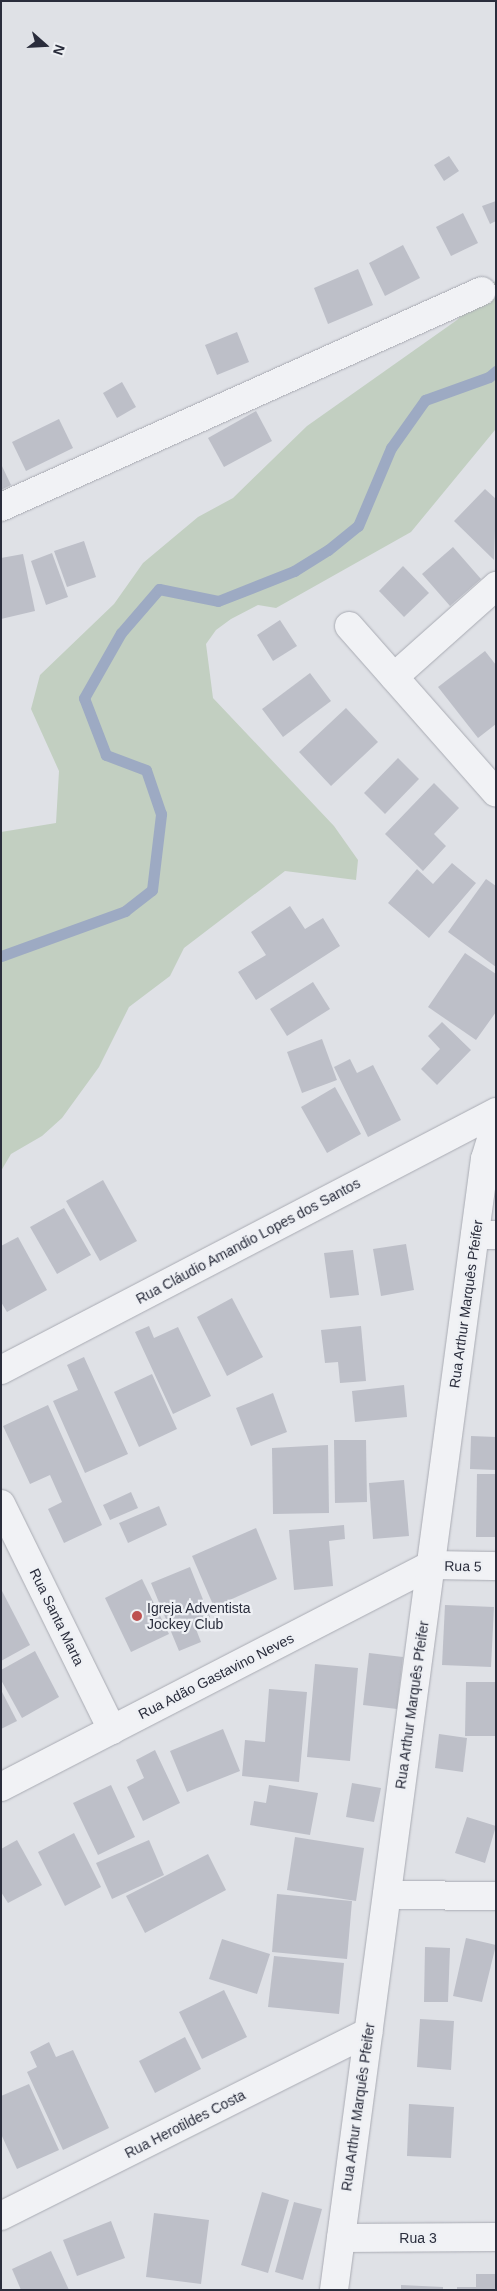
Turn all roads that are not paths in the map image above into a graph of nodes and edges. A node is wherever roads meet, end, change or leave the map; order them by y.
1 (482, 291) dead end
2 (1, 507) edge
3 (496, 586) edge
4 (349, 626) dead end
5 (394, 677) junction
6 (496, 793) edge
7 (496, 1112) edge
8 (496, 1122) edge
9 (485, 1235) edge
10 (1, 1370) edge
11 (1, 1504) edge
12 (431, 1565) junction
13 (496, 1566) edge
14 (112, 1730) junction
15 (1, 1787) edge
16 (387, 1895) junction
17 (496, 1896) edge
18 (368, 2032) junction
19 (1, 2216) edge
20 (496, 2237) edge
21 (340, 2238) junction
22 (334, 2290) edge

1 - 2 street
3 - 5 street
4 - 5 street
5 - 6 street
7 - 10 street, Rua Cláudio Amandio Lopes dos Santos
8 - 9 street, Rua Arthur Marquês Pfeifer
9 - 12 street, Rua Arthur Marquês Pfeifer
11 - 14 street, Rua Santa Marta
12 - 13 street, Rua 5
12 - 14 street, Rua Adão Gastavino Neves
12 - 16 street, Rua Arthur Marquês Pfeifer
14 - 15 street, Rua Adão Gastavino Neves
16 - 17 street
16 - 18 street, Rua Arthur Marquês Pfeifer
18 - 19 street, Rua Herotildes Costa
18 - 21 street, Rua Arthur Marquês Pfeifer
20 - 21 street, Rua 3
21 - 22 street, Rua Arthur Marquês Pfeifer

